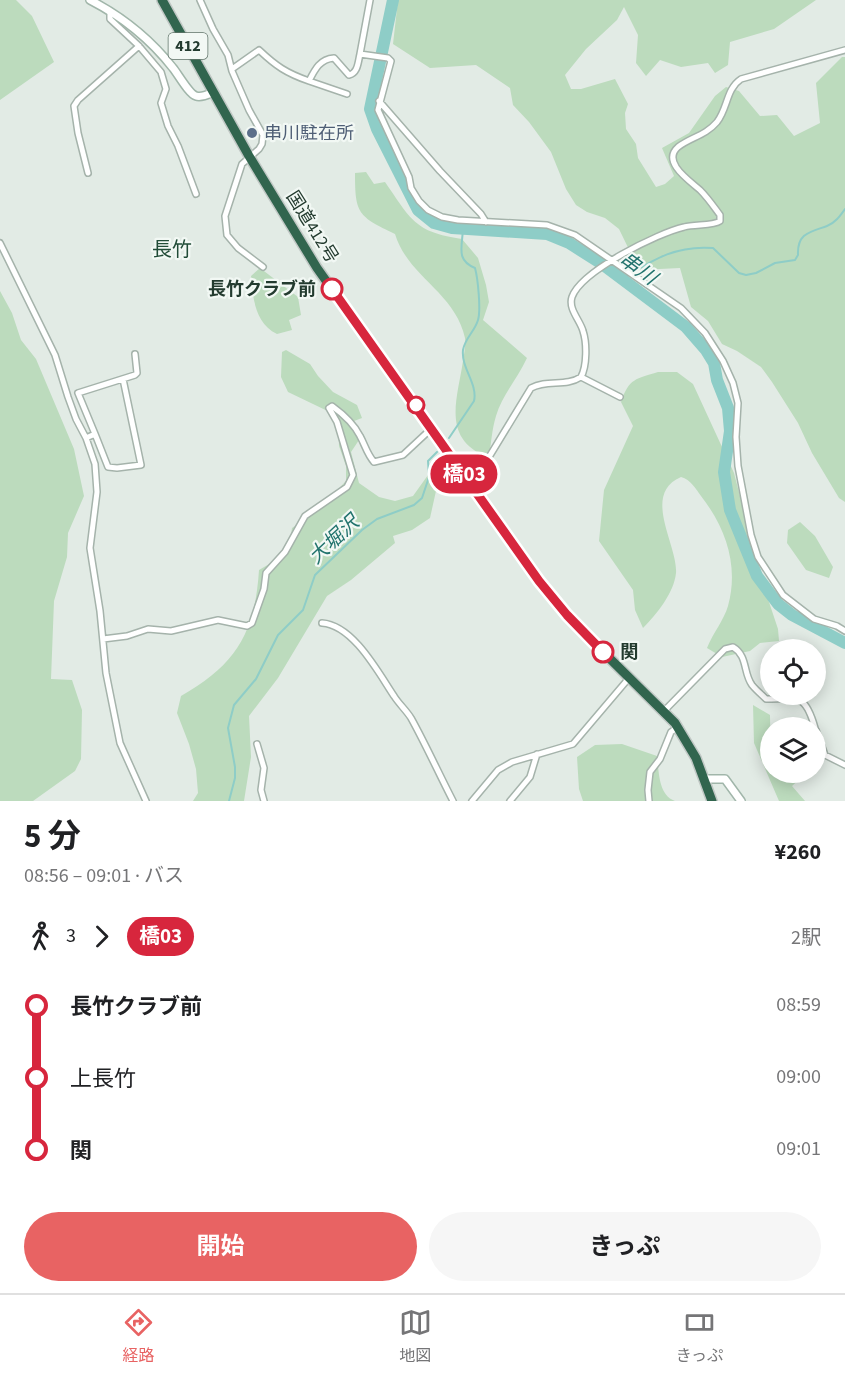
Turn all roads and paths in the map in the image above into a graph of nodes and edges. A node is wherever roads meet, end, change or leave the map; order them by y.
1 (90, 0) edge
2 (162, 0) edge
3 (200, 0) edge
4 (370, 0) edge
5 (110, 12) junction
6 (139, 46) junction
7 (845, 50) edge
8 (362, 54) junction
9 (232, 69) junction
10 (309, 81) junction
11 (214, 92) junction
12 (347, 94) dead end
13 (379, 101) junction
14 (249, 156) junction
15 (88, 173) dead end
16 (196, 194) dead end
17 (486, 222) junction
18 (0, 243) edge
19 (610, 261) junction
20 (264, 267) dead end
21 (135, 354) dead end
22 (581, 377) junction
23 (123, 379) junction
24 (620, 397) dead end
25 (432, 428) junction
26 (94, 434) junction
27 (86, 438) junction
28 (469, 481) junction
29 (322, 623) dead end
30 (845, 631) edge
31 (104, 639) junction
32 (629, 678) junction
33 (664, 711) junction
34 (811, 717) edge
35 (678, 727) junction
36 (257, 744) dead end
37 (537, 754) junction
38 (826, 756) edge
39 (845, 765) edge
40 (705, 779) junction
41 (146, 801) edge
42 (264, 801) edge
43 (453, 801) edge
44 (472, 801) edge
45 (510, 801) edge
46 (649, 801) edge
47 (712, 801) edge
48 (741, 801) edge

1 - 5 main road
2 - 11 highway, 国道412号 / 412
3 - 9 street
4 - 8 street
5 - 6 street
5 - 11 main road
6 - 15 street
6 - 16 street
7 - 19 street
8 - 10 street
8 - 13 street
9 - 10 street
9 - 14 street
10 - 12 street
11 - 14 highway, 国道412号 / 412
13 - 17 street
13 - 17 street
14 - 20 street
14 - 25 highway, 国道412号 / 412
17 - 19 street
18 - 27 street
19 - 22 street
19 - 30 street
21 - 23 street
22 - 24 street
22 - 28 street
23 - 26 street
23 - 26 street
25 - 28 highway, 国道412号 / 412
25 - 31 street
26 - 27 street
27 - 31 street
28 - 32 highway, 国道412号 / 412
29 - 43 street
31 - 41 street
32 - 33 highway, 国道412号 / 412
32 - 37 street
33 - 34 street
33 - 35 highway, 国道412号 / 412
35 - 40 highway, 国道412号 / 412
35 - 46 street
36 - 42 street
37 - 44 street
37 - 45 street
38 - 39 street
40 - 47 highway, 国道412号 / 412
40 - 48 main road

